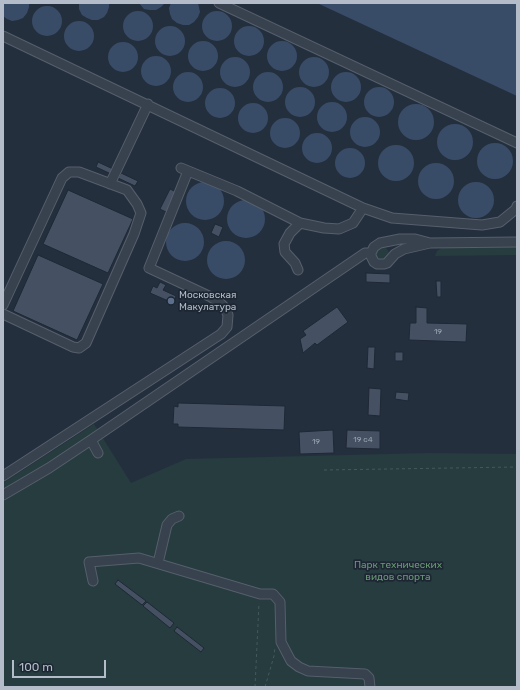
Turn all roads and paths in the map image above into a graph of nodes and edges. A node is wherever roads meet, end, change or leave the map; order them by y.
1 (219, 3) edge
2 (3, 36) edge
3 (148, 104) junction
4 (517, 143) edge
5 (110, 184) junction
6 (517, 206) edge
7 (364, 208) junction
8 (300, 223) junction
9 (517, 242) edge
10 (430, 243) junction
11 (371, 253) junction
12 (298, 270) dead end
13 (3, 305) edge
14 (3, 314) edge
15 (91, 440) junction
16 (98, 453) dead end
17 (517, 467) edge
18 (324, 470) dead end
19 (3, 476) edge
20 (3, 495) edge
21 (179, 516) dead end
22 (158, 563) junction
23 (92, 581) dead end
24 (260, 594) junction
25 (255, 687) edge
26 (370, 687) edge

1 - 4 street
2 - 3 street
3 - 5 street
3 - 7 street
5 - 13 street
5 - 14 street
6 - 7 street
7 - 8 street
8 - 12 street
8 - 19 street
9 - 10 street
10 - 11 street
10 - 11 street
11 - 15 street
15 - 16 street
15 - 20 street
17 - 18 path
21 - 22 street
22 - 23 street
22 - 24 street
24 - 25 path
24 - 26 street

